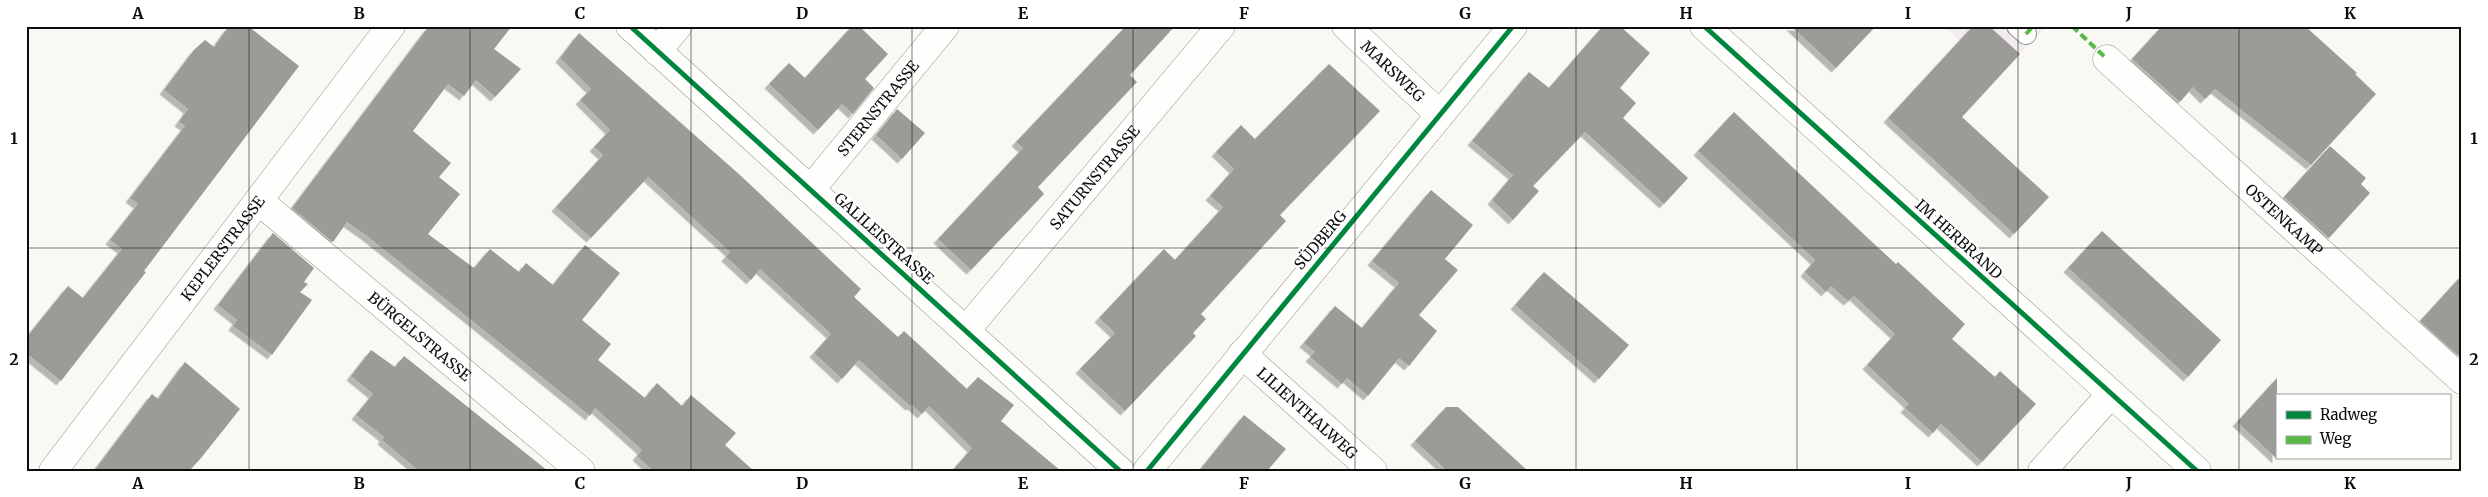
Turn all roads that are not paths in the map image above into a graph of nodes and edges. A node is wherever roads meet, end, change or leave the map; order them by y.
1 (391, 26) edge
2 (630, 26) edge
3 (678, 26) edge
4 (945, 26) edge
5 (1221, 26) edge
6 (1346, 26) edge
7 (1513, 26) edge
8 (1704, 26) edge
9 (658, 51) junction
10 (2107, 59) dead end
11 (1440, 115) junction
12 (811, 189) junction
13 (259, 201) junction
14 (967, 329) junction
15 (1242, 354) junction
16 (2462, 380) edge
17 (2111, 394) junction
18 (53, 471) edge
19 (581, 471) edge
20 (1120, 471) edge
21 (1147, 471) edge
22 (1373, 471) edge
23 (2042, 471) edge
24 (2197, 471) edge

1 - 13 street, KEPLERSTRASSE
2 - 9 street, GALILEISTRASSE
3 - 9 street
4 - 12 street, STERNSTRASSE
5 - 14 street, SATURNSTRASSE
6 - 11 street, MARSWEG
7 - 11 street, SÜDBERG
8 - 17 street, IM HERBRAND
9 - 12 street, GALILEISTRASSE
10 - 16 street, OSTENKAMP
11 - 15 street, SÜDBERG
12 - 14 street, GALILEISTRASSE
13 - 18 street, KEPLERSTRASSE
13 - 19 street, BÜRGELSTRASSE
14 - 20 street, GALILEISTRASSE
15 - 21 street, SÜDBERG
15 - 22 street, LILIENTHALWEG
17 - 23 street
17 - 24 street, IM HERBRAND

